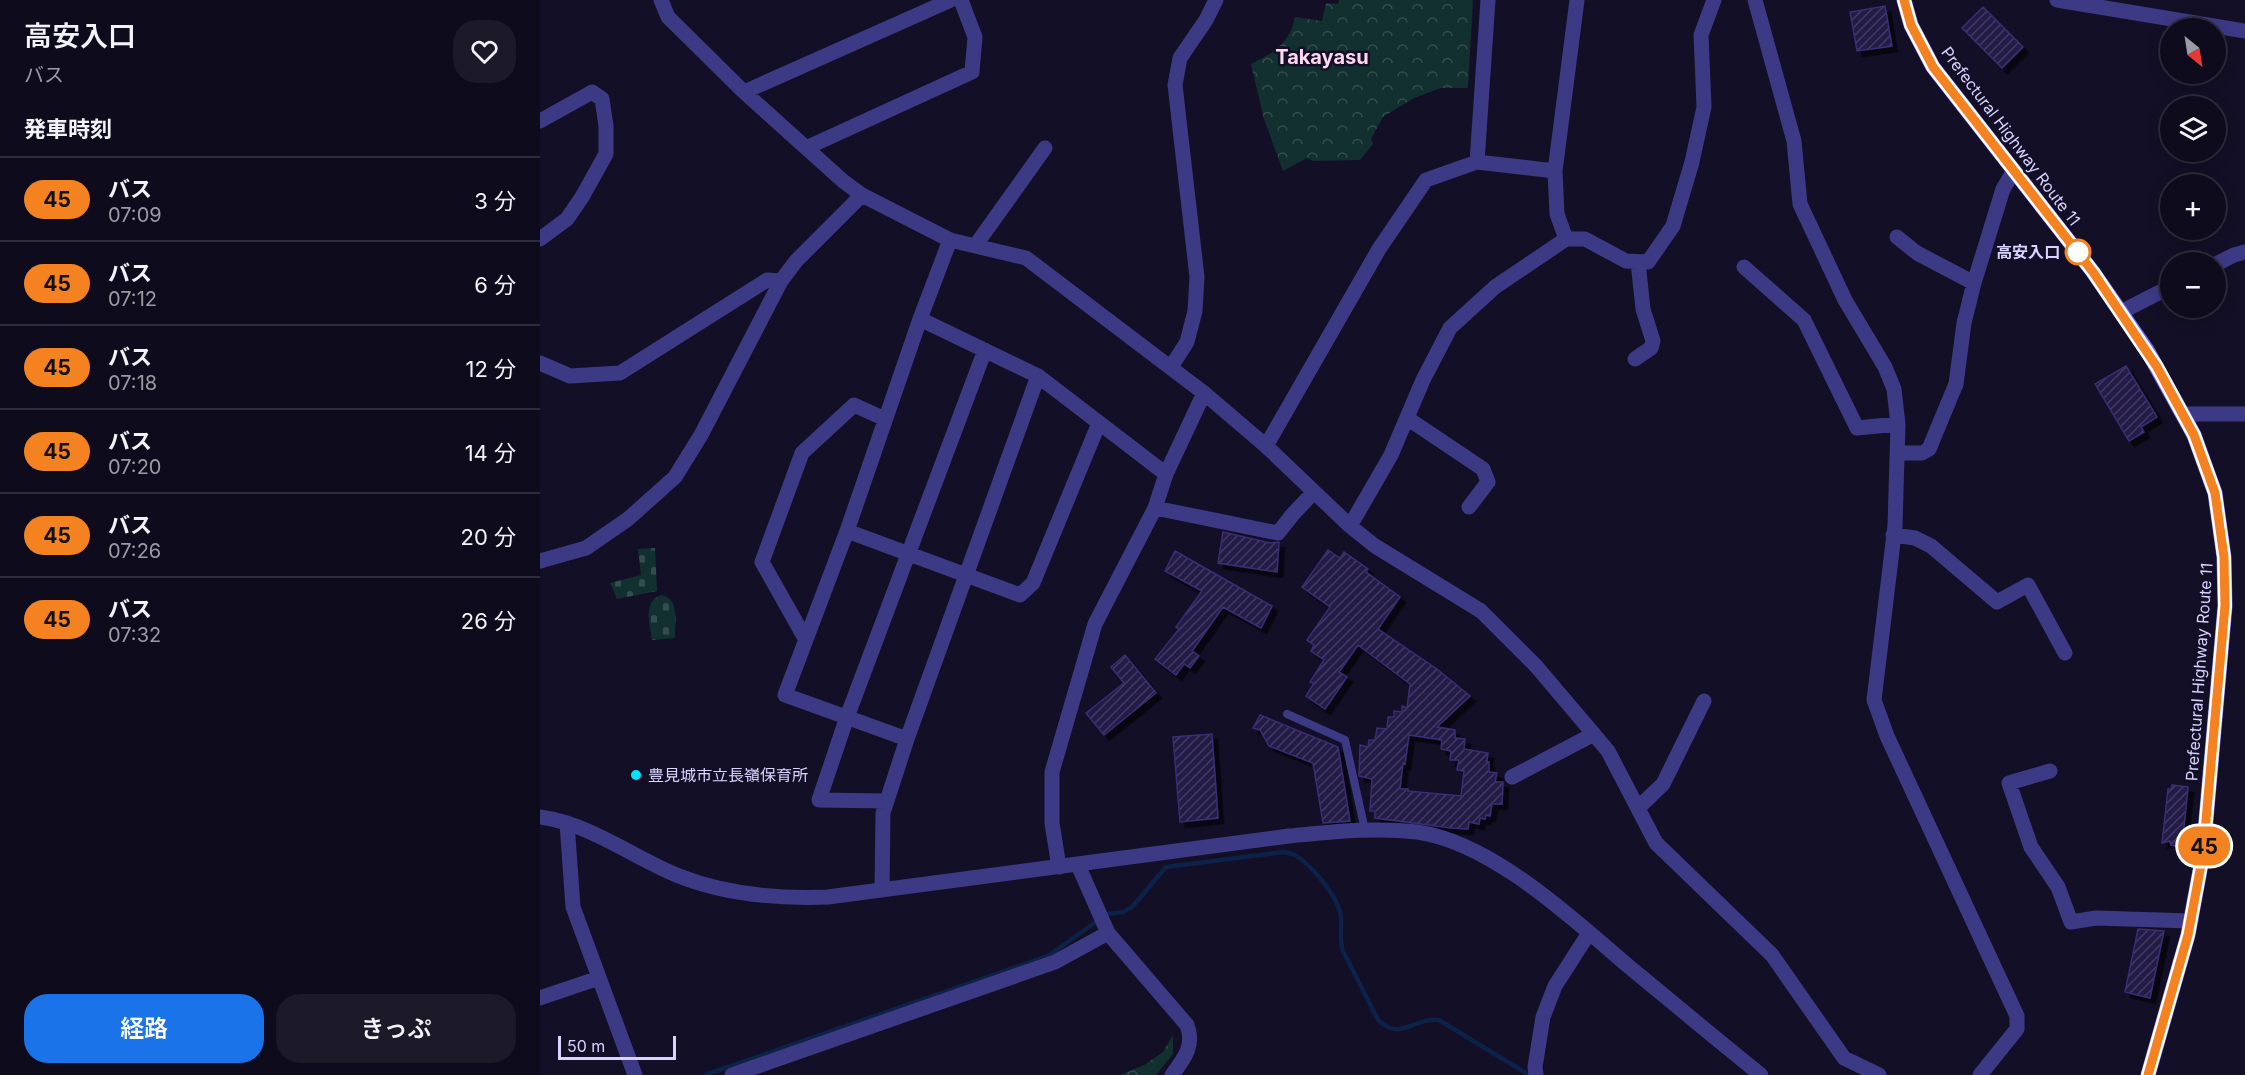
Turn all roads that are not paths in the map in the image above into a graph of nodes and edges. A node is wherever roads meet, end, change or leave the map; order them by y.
1 (661, 0) edge
2 (951, 0) edge
3 (961, 0) edge
4 (1216, 0) edge
5 (1488, 0) edge
6 (1577, 0) edge
7 (1714, 0) edge
8 (1755, 0) edge
9 (2057, 0) edge
10 (1905, 1) edge
11 (2245, 31) edge
12 (744, 92) junction
13 (540, 121) edge
14 (806, 148) junction
15 (1045, 148) dead end
16 (1477, 162) junction
17 (1555, 171) junction
18 (2014, 171) junction
19 (862, 195) junction
20 (1897, 237) dead end
21 (540, 239) edge
22 (1566, 239) junction
23 (950, 240) junction
24 (975, 246) junction
25 (2245, 252) edge
26 (2226, 259) edge
27 (1638, 262) junction
28 (1744, 267) dead end
29 (781, 281) junction
30 (1974, 283) junction
31 (2160, 292) edge
32 (2121, 312) junction
33 (920, 319) junction
34 (985, 350) junction
35 (1635, 358) dead end
36 (540, 363) edge
37 (1171, 367) junction
38 (1038, 376) junction
39 (1204, 393) junction
40 (2184, 414) junction
41 (2245, 414) edge
42 (1407, 418) junction
43 (885, 419) junction
44 (1099, 423) junction
45 (1898, 424) junction
46 (1266, 446) junction
47 (1898, 453) junction
48 (1166, 474) junction
49 (1314, 492) junction
50 (1469, 507) dead end
51 (1155, 508) junction
52 (1350, 526) junction
53 (847, 531) junction
54 (1893, 535) junction
55 (909, 554) junction
56 (540, 561) edge
57 (966, 574) junction
58 (806, 640) junction
59 (2066, 653) dead end
60 (1704, 701) dead end
61 (1287, 714) dead end
62 (848, 717) junction
63 (1594, 734) junction
64 (907, 739) junction
65 (2050, 771) dead end
66 (1512, 777) dead end
67 (887, 801) junction
68 (1638, 808) junction
69 (540, 817) edge
70 (567, 823) junction
71 (1365, 830) junction
72 (1078, 865) junction
73 (1059, 867) junction
74 (882, 889) junction
75 (2191, 921) junction
76 (1108, 933) junction
77 (1589, 933) junction
78 (599, 978) junction
79 (540, 998) edge
80 (634, 1075) edge
81 (732, 1075) edge
82 (1172, 1075) edge
83 (1536, 1075) edge
84 (1761, 1075) edge
85 (1879, 1075) edge
86 (1980, 1075) edge
87 (2148, 1075) edge

1 - 12 street
2 - 12 street
3 - 14 street
4 - 37 street
5 - 16 street
6 - 17 street
7 - 27 street
8 - 45 street
9 - 11 street
10 - 18 main road, Prefectural Highway Route 11
12 - 14 street
13 - 21 street
14 - 19 street
15 - 24 street
16 - 17 street
16 - 46 street
17 - 22 street
18 - 30 street
18 - 32 main road, Prefectural Highway Route 11
19 - 23 street
19 - 29 street
20 - 30 street
22 - 27 street
22 - 42 street
23 - 24 street
23 - 33 street
24 - 37 street
25 - 26 street
27 - 35 street
28 - 45 street
29 - 36 street
29 - 56 street
30 - 47 street
31 - 32 street
32 - 40 main road, Prefectural Highway Route 11
33 - 34 street
33 - 43 street
34 - 38 street
34 - 55 street
37 - 39 street
38 - 44 street
38 - 57 street
39 - 46 street
39 - 48 street
40 - 41 street
40 - 75 main road, Prefectural Highway Route 11
42 - 50 street
42 - 52 street
43 - 53 street
43 - 58 street
44 - 48 street
44 - 57 street
45 - 47 street
46 - 49 street
47 - 54 street
48 - 51 street
49 - 51 street
49 - 52 street
51 - 73 street
52 - 63 street
53 - 55 street
53 - 58 street
54 - 59 street
54 - 86 street
55 - 57 street
55 - 62 street
57 - 64 street
58 - 62 street
60 - 68 street
61 - 71 lane
62 - 64 street
62 - 67 street
63 - 66 street
63 - 68 street
64 - 67 street
65 - 75 street
67 - 74 street
68 - 85 street
69 - 70 street
70 - 74 street
70 - 78 street
71 - 72 street
71 - 77 street
72 - 73 street
72 - 76 street
73 - 74 street
75 - 87 main road, Prefectural Highway Route 11
76 - 81 street
76 - 82 street
77 - 83 street
77 - 84 street
78 - 79 street
78 - 80 street

